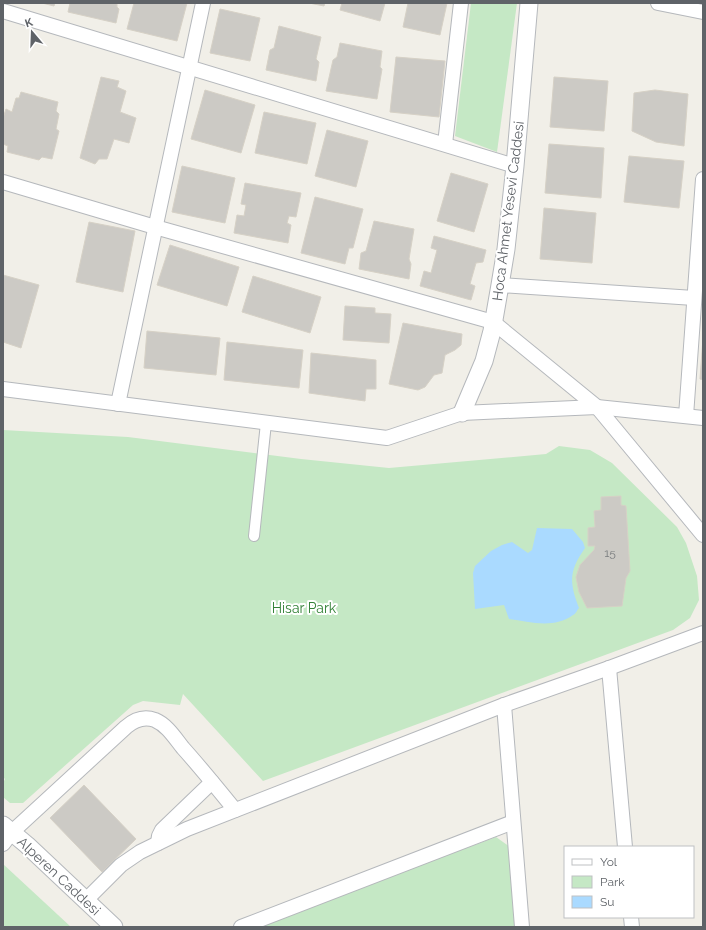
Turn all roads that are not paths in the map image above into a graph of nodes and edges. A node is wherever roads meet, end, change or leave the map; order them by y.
1 (203, 3) edge
2 (461, 3) edge
3 (529, 3) edge
4 (658, 3) edge
5 (3, 11) edge
6 (703, 12) edge
7 (189, 67) junction
8 (445, 144) junction
9 (515, 166) junction
10 (703, 180) edge
11 (3, 182) edge
12 (155, 227) junction
13 (500, 286) junction
14 (694, 298) junction
15 (494, 322) junction
16 (3, 389) edge
17 (118, 404) junction
18 (596, 407) junction
19 (462, 413) junction
20 (686, 416) junction
21 (703, 418) edge
22 (266, 423) junction
23 (254, 536) dead end
24 (703, 536) edge
25 (703, 633) edge
26 (609, 668) junction
27 (504, 705) junction
28 (212, 782) junction
29 (235, 810) junction
30 (513, 822) junction
31 (6, 834) edge
32 (158, 843) junction
33 (625, 846) edge
34 (86, 900) junction
35 (114, 927) edge
36 (241, 927) edge
37 (522, 927) edge

1 - 7 street
2 - 8 street
3 - 9 street, Hoca Ahmet Yesevi Caddesi
4 - 6 street
5 - 7 street
7 - 8 street
7 - 12 street
8 - 9 street
9 - 13 street, Hoca Ahmet Yesevi Caddesi
10 - 14 street
11 - 12 street
12 - 15 street
12 - 17 street
13 - 14 street
13 - 15 street, Hoca Ahmet Yesevi Caddesi
14 - 20 street
15 - 18 street
15 - 19 street, Hoca Ahmet Yesevi Caddesi
16 - 17 street
17 - 22 street
18 - 19 street
18 - 20 street
18 - 24 street
19 - 22 street
20 - 21 street
22 - 23 street
25 - 26 street
26 - 27 street
26 - 33 street
27 - 29 street
27 - 30 street
28 - 29 street
28 - 31 street
28 - 32 street
29 - 32 street
30 - 36 street
30 - 37 street
31 - 34 street, Alperen Caddesi
32 - 34 street
34 - 35 street, Alperen Caddesi

